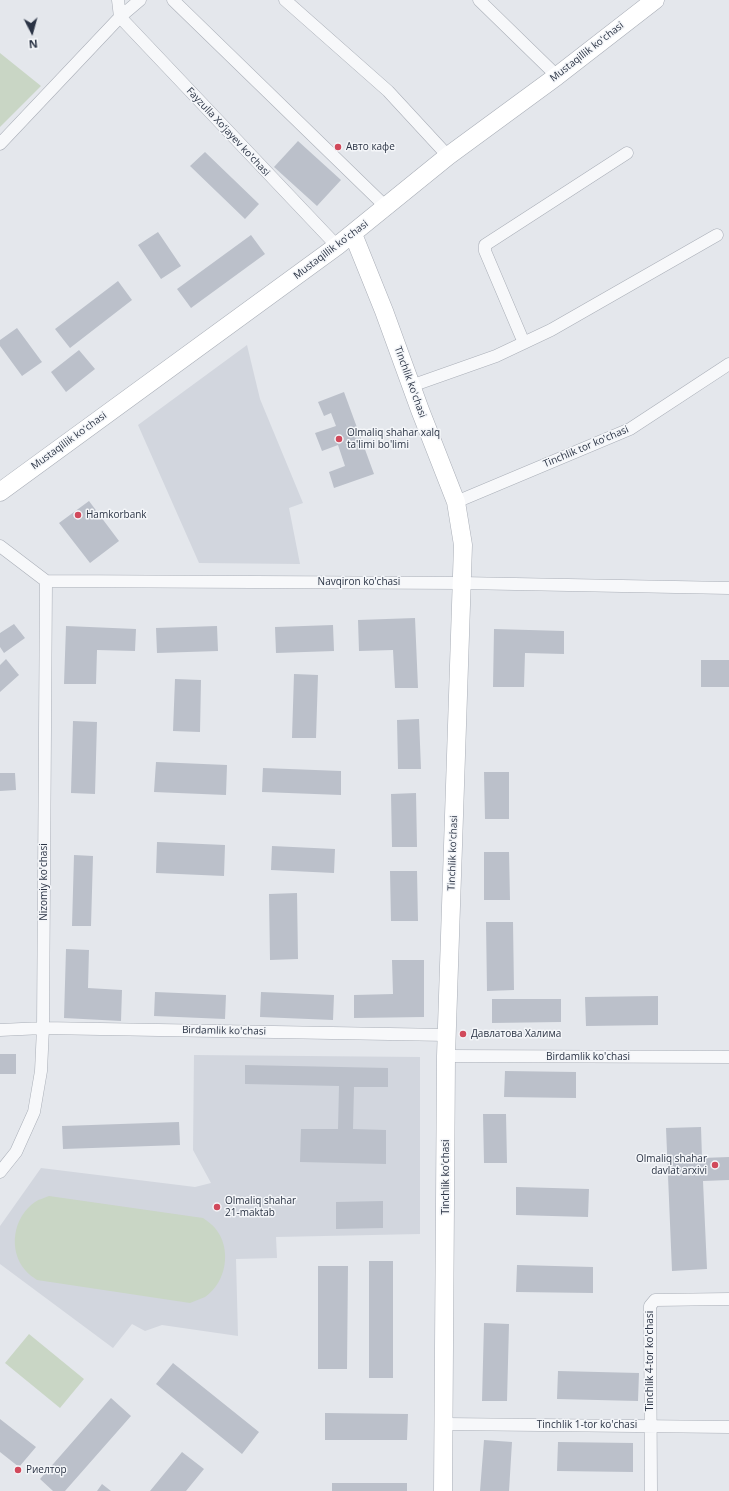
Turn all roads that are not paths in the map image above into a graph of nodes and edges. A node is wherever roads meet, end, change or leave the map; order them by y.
1 (118, 0) edge
2 (140, 0) edge
3 (173, 0) edge
4 (285, 0) edge
5 (479, 0) edge
6 (656, 0) edge
7 (120, 17) junction
8 (557, 76) junction
9 (0, 144) edge
10 (627, 153) dead end
11 (448, 156) junction
12 (386, 207) junction
13 (353, 234) junction
14 (717, 235) dead end
15 (337, 246) junction
16 (524, 343) junction
17 (727, 370) edge
18 (412, 386) junction
19 (0, 492) edge
20 (456, 502) junction
21 (0, 546) edge
22 (46, 581) junction
23 (461, 583) junction
24 (729, 588) edge
25 (43, 1028) junction
26 (0, 1030) edge
27 (447, 1035) junction
28 (446, 1056) junction
29 (729, 1057) edge
30 (0, 1172) edge
31 (729, 1299) edge
32 (444, 1424) junction
33 (650, 1426) junction
34 (729, 1427) edge
35 (443, 1491) edge
36 (651, 1491) edge

1 - 7 street
2 - 7 street
3 - 12 street
4 - 11 street
5 - 8 street
6 - 8 main road, Mustaqillik koʻchasi
7 - 9 street
7 - 15 street, Fayzulla Xo‘jayev ko'chasi
8 - 11 main road, Mustaqillik koʻchasi
10 - 16 street
11 - 12 main road, Mustaqillik koʻchasi
12 - 13 main road, Mustaqillik koʻchasi
13 - 15 main road, Mustaqillik koʻchasi
13 - 18 main road, Tinchlik ko'chasi
14 - 16 street
15 - 19 main road, Mustaqillik koʻchasi
16 - 18 street
17 - 20 street, Tinchlik tor ko'chasi
18 - 20 main road, Tinchlik ko'chasi
20 - 23 main road, Tinchlik ko'chasi
21 - 22 street
22 - 23 street, Navqiron ko'chasi
22 - 25 street, Nizomiy ko'chasi
23 - 24 street, Navqiron ko'chasi
23 - 27 main road, Tinchlik ko'chasi
25 - 26 street, Birdamlik ko'chasi
25 - 27 street, Birdamlik ko'chasi
25 - 30 street, Nizomiy ko'chasi
27 - 28 main road, Tinchlik ko'chasi
28 - 29 street, Birdamlik ko'chasi
28 - 32 main road, Tinchlik ko'chasi
31 - 33 street, Tinchlik 4-tor ko'chasi
32 - 33 street, Tinchlik 1-tor ko'chasi
32 - 35 main road, Tinchlik ko'chasi
33 - 34 street, Tinchlik 1-tor ko'chasi
33 - 36 street

